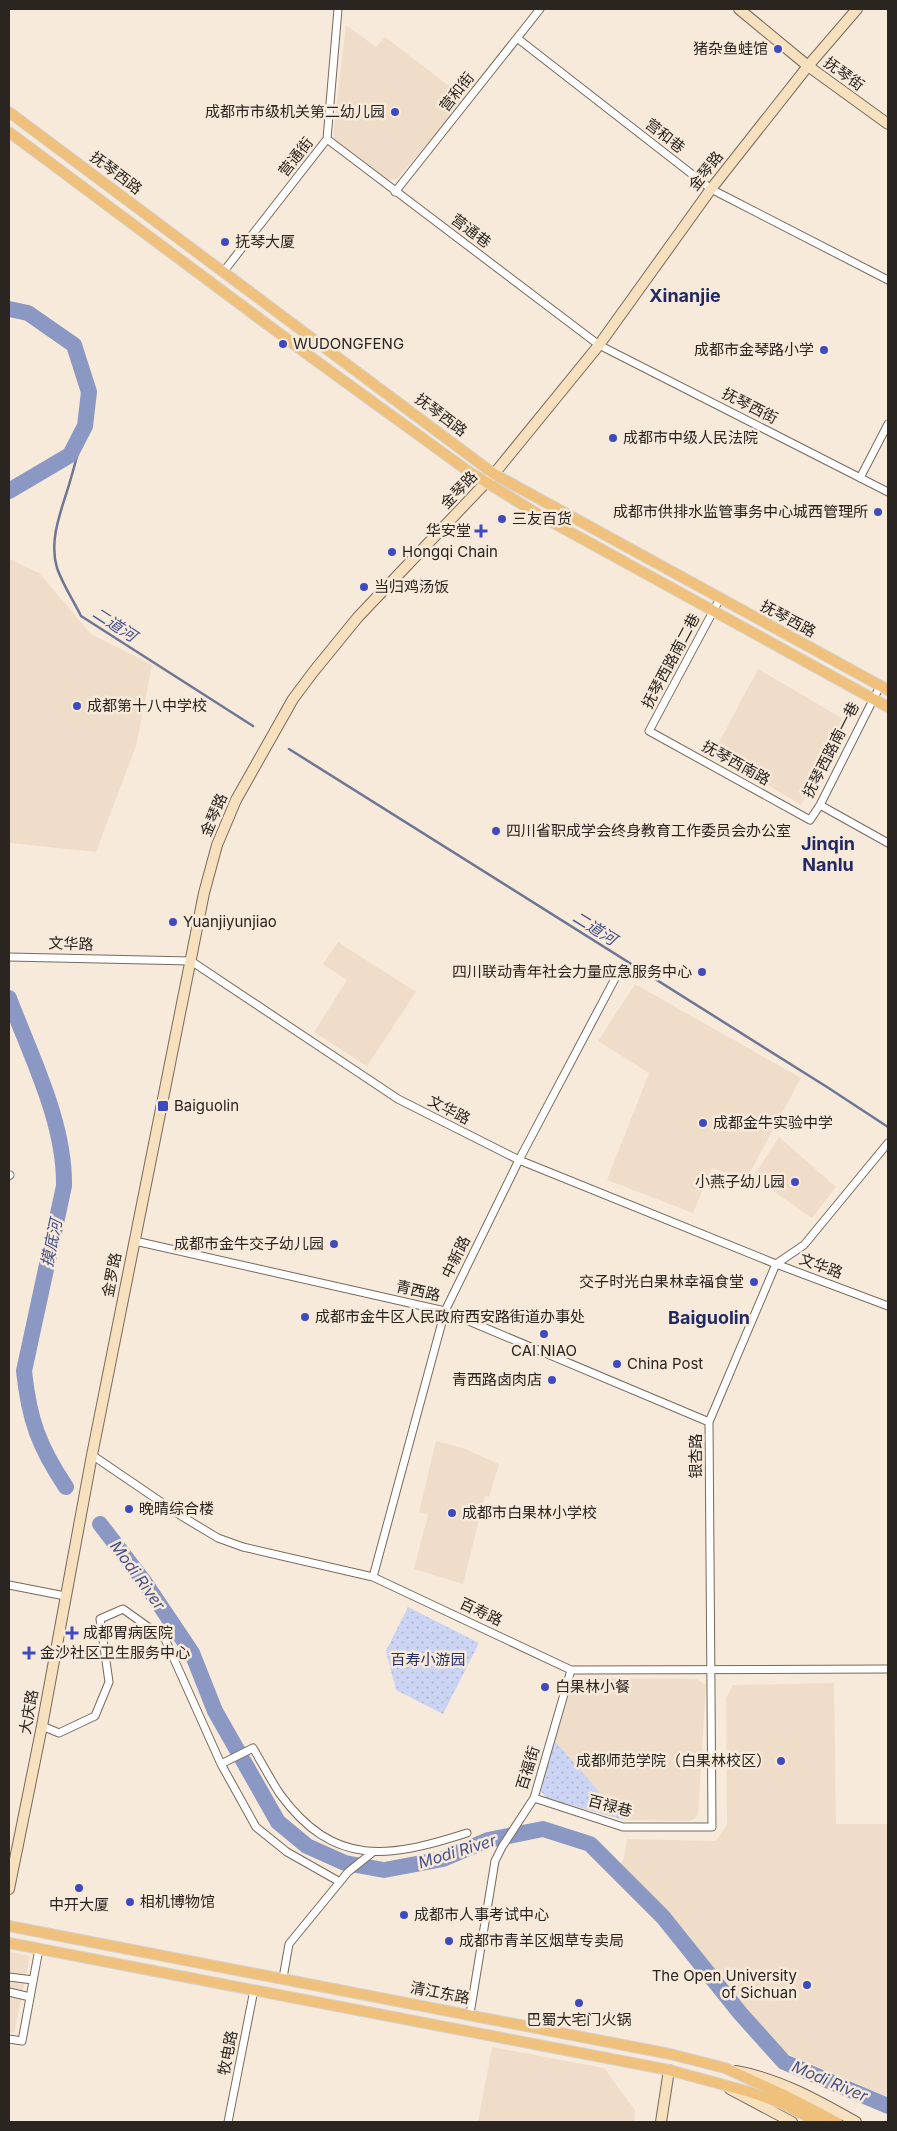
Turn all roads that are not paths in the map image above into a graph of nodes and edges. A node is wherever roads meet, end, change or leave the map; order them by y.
1 (338, 9) edge
2 (540, 9) edge
3 (739, 9) edge
4 (857, 9) edge
5 (517, 38) junction
6 (808, 66) junction
7 (9, 112) edge
8 (888, 124) edge
9 (9, 132) edge
10 (327, 139) junction
11 (711, 189) junction
12 (396, 192) junction
13 (224, 272) junction
14 (888, 280) edge
15 (598, 345) junction
16 (888, 424) edge
17 (494, 474) junction
18 (860, 478) junction
19 (487, 483) junction
20 (888, 492) edge
21 (715, 607) junction
22 (888, 690) edge
23 (875, 695) junction
24 (888, 707) edge
25 (649, 731) joint
26 (820, 805) junction
27 (810, 820) joint
28 (888, 843) edge
29 (12, 956) edge
30 (192, 961) junction
31 (620, 971) dead end
32 (888, 1143) edge
33 (519, 1160) junction
34 (134, 1241) junction
35 (776, 1264) junction
36 (888, 1306) edge
37 (445, 1311) junction
38 (710, 1422) junction
39 (92, 1455) junction
40 (373, 1577) junction
41 (9, 1585) edge
42 (64, 1596) junction
43 (888, 1669) edge
44 (572, 1670) junction
45 (710, 1670) junction
46 (42, 1726) junction
47 (221, 1764) junction
48 (534, 1798) junction
49 (712, 1827) joint
50 (467, 1833) dead end
51 (371, 1854) junction
52 (340, 1882) junction
53 (9, 1890) edge
54 (9, 1926) edge
55 (9, 1943) edge
56 (39, 1949) junction
57 (9, 1977) edge
58 (283, 1978) junction
59 (33, 1980) junction
60 (254, 1990) junction
61 (9, 1992) edge
62 (30, 1997) junction
63 (470, 2014) junction
64 (9, 2039) edge
65 (725, 2068) junction
66 (668, 2070) junction
67 (720, 2084) junction
68 (782, 2099) junction
69 (228, 2122) edge
70 (660, 2122) edge
71 (792, 2122) edge
72 (818, 2122) edge
73 (836, 2122) edge
74 (856, 2122) edge

1 - 10 street, 营通街
2 - 5 street, 营和街
3 - 6 street, 抚琴街
4 - 6 street, 金琴路
5 - 11 street, 营和巷
5 - 12 street, 营和街
6 - 8 street, 抚琴街
6 - 11 street, 金琴路
7 - 13 main road, 抚琴西路
9 - 19 main road, 抚琴西路
10 - 12 street, 营通巷
10 - 13 street, 营通街
11 - 14 street, 营和巷
11 - 15 street, 金琴路
12 - 15 street, 营通巷
13 - 17 main road, 抚琴西路
15 - 17 street, 金琴路
15 - 18 street, 抚琴西街
16 - 18 street
17 - 19 street, 金琴路
17 - 22 main road, 抚琴西路
18 - 20 street, 抚琴西街
19 - 21 main road, 抚琴西路
19 - 30 street, 金琴路
21 - 23 main road, 抚琴西路
21 - 25 street, 抚琴西路南二巷
23 - 24 main road, 抚琴西路
23 - 26 street, 抚琴西路南一巷
25 - 27 street, 抚琴西南路
26 - 27 street, 抚琴西路南一巷
26 - 28 street
29 - 30 street, 文华路
30 - 33 street, 文华路
30 - 34 street, 金罗路
31 - 33 street, 中新路
32 - 35 street
33 - 35 street, 文华路
33 - 37 street, 中新路
34 - 37 street, 青西路
34 - 39 street, 金罗路
35 - 36 street, 文华路
35 - 38 street, 银杏路
37 - 38 street, 青西路
37 - 40 street, 中新路
38 - 45 street, 银杏路
39 - 40 street, 百寿路
39 - 42 street, 金罗路
40 - 44 street, 百寿路
41 - 42 street
42 - 46 street, 大庆路
43 - 45 street, 百寿路
44 - 45 street, 百寿路
44 - 48 street, 百福街
45 - 49 street, 银杏路
46 - 47 street
46 - 53 street, 大庆路
47 - 51 street
47 - 52 street
48 - 49 street, 百禄巷
48 - 63 street, 百福街
50 - 51 street
51 - 52 street
52 - 58 street
54 - 58 main road, 清江东路
55 - 56 main road
56 - 59 street
56 - 60 main road
57 - 59 street
58 - 63 main road, 清江东路
59 - 62 street
60 - 66 main road
60 - 69 street, 牧电路
61 - 62 street
62 - 64 street
63 - 65 main road, 清江东路
65 - 68 main road
65 - 74 street, 清江东路
66 - 67 main road
66 - 70 street
67 - 68 main road
67 - 71 street
68 - 72 main road
68 - 73 main road

